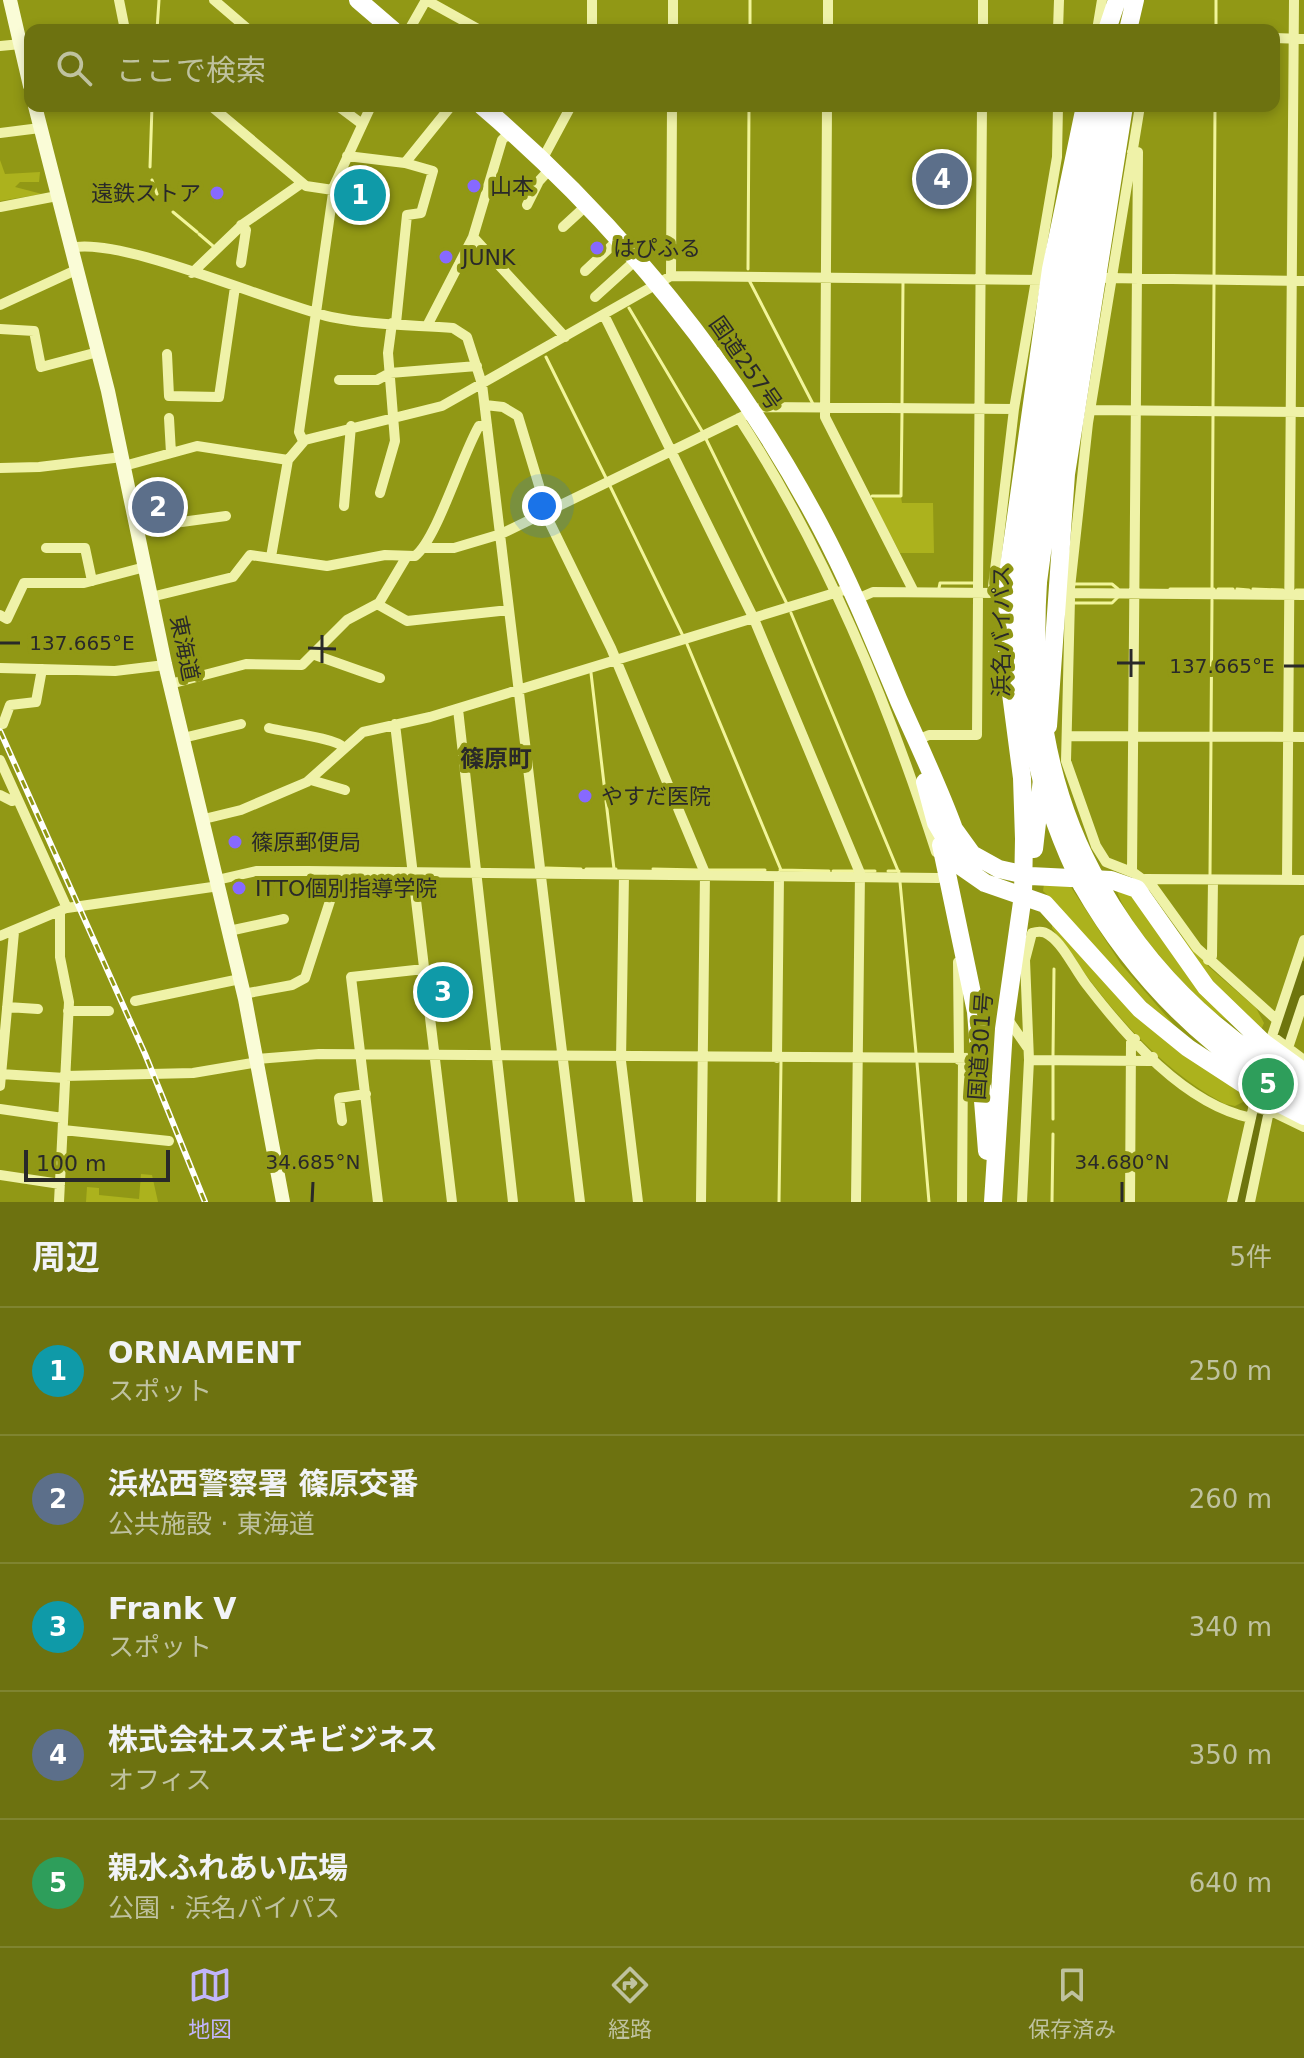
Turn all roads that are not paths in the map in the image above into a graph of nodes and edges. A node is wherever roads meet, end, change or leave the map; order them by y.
1 (10, 0) edge
2 (119, 0) edge
3 (358, 0) edge
4 (426, 0) edge
5 (592, 0) edge
6 (673, 0) edge
7 (828, 0) edge
8 (983, 0) edge
9 (1059, 0) edge
10 (1102, 0) edge
11 (1118, 0) edge
12 (1136, 0) edge
13 (1294, 0) edge
14 (219, 2) edge
15 (124, 24) edge
16 (243, 24) edge
17 (386, 24) edge
18 (412, 24) edge
19 (469, 24) edge
20 (592, 24) edge
21 (673, 24) edge
22 (828, 24) edge
23 (983, 24) edge
24 (1058, 24) edge
25 (1098, 24) edge
26 (1111, 24) edge
27 (1132, 24) edge
28 (1299, 39) edge
29 (21, 44) junction
30 (0, 46) edge
31 (24, 58) edge
32 (36, 112) edge
33 (218, 112) edge
34 (346, 112) edge
35 (368, 112) edge
36 (446, 112) edge
37 (489, 112) edge
38 (568, 112) edge
39 (672, 112) edge
40 (827, 112) edge
41 (982, 112) edge
42 (1058, 112) edge
43 (1084, 112) edge
44 (1096, 112) edge
45 (1111, 112) edge
46 (1123, 112) edge
47 (1139, 112) edge
48 (362, 124) junction
49 (40, 128) junction
50 (511, 131) junction
51 (0, 133) edge
52 (1132, 152) junction
53 (347, 156) junction
54 (405, 163) junction
55 (546, 164) junction
56 (302, 183) junction
57 (333, 190) junction
58 (57, 196) junction
59 (527, 205) dead end
60 (587, 205) junction
61 (0, 207) edge
62 (241, 225) junction
63 (563, 227) dead end
64 (473, 237) junction
65 (619, 239) junction
66 (70, 248) junction
67 (637, 259) junction
68 (241, 263) dead end
69 (76, 270) junction
70 (585, 271) dead end
71 (192, 273) junction
72 (826, 277) junction
73 (981, 278) junction
74 (1103, 278) junction
75 (1042, 279) junction
76 (664, 280) junction
77 (1137, 280) junction
78 (1292, 281) junction
79 (1304, 281) edge
80 (235, 287) junction
81 (595, 297) dead end
82 (0, 305) edge
83 (316, 312) junction
84 (604, 315) junction
85 (394, 323) junction
86 (427, 326) junction
87 (0, 329) edge
88 (565, 337) junction
89 (98, 352) junction
90 (167, 354) dead end
91 (477, 366) junction
92 (390, 373) junction
93 (339, 380) dead end
94 (482, 384) junction
95 (485, 405) junction
96 (825, 408) junction
97 (980, 409) junction
98 (1014, 409) junction
99 (1090, 410) junction
100 (1136, 410) junction
101 (1291, 411) junction
102 (1304, 412) edge
103 (746, 415) junction
104 (394, 417) junction
105 (169, 418) dead end
106 (487, 425) junction
107 (351, 426) junction
108 (303, 441) junction
109 (671, 451) junction
110 (171, 453) junction
111 (288, 460) junction
112 (123, 462) junction
113 (0, 468) edge
114 (380, 493) dead end
115 (344, 506) dead end
116 (546, 512) junction
117 (226, 516) dead end
118 (137, 528) junction
119 (501, 534) junction
120 (46, 548) dead end
121 (425, 548) junction
122 (407, 556) junction
123 (271, 557) junction
124 (145, 567) junction
125 (92, 581) junction
126 (1010, 588) junction
127 (914, 592) junction
128 (939, 593) junction
129 (978, 593) junction
130 (1064, 593) junction
131 (848, 594) junction
132 (1134, 594) junction
133 (1289, 595) junction
134 (1304, 595) edge
135 (151, 597) junction
136 (377, 604) junction
137 (509, 610) junction
138 (0, 615) edge
139 (754, 619) junction
140 (315, 655) junction
141 (617, 661) junction
142 (165, 665) junction
143 (0, 668) edge
144 (42, 669) junction
145 (380, 678) dead end
146 (170, 684) junction
147 (519, 690) junction
148 (899, 699) junction
149 (458, 709) junction
150 (3, 724) dead end
151 (241, 724) dead end
152 (395, 724) junction
153 (274, 726) dead end
154 (1067, 736) junction
155 (1133, 737) junction
156 (1288, 737) junction
157 (1304, 737) edge
158 (183, 738) junction
159 (917, 740) junction
160 (343, 747) junction
161 (0, 760) edge
162 (311, 780) junction
163 (937, 784) junction
164 (345, 790) dead end
165 (0, 795) edge
166 (17, 799) junction
167 (204, 819) junction
168 (936, 823) junction
169 (327, 872) junction
170 (1132, 872) junction
171 (413, 873) junction
172 (476, 874) junction
173 (541, 874) junction
174 (624, 875) junction
175 (1026, 875) junction
176 (705, 876) junction
177 (779, 876) junction
178 (946, 876) junction
179 (860, 877) junction
180 (1145, 879) junction
181 (1213, 880) junction
182 (1287, 880) junction
183 (1304, 880) edge
184 (218, 883) junction
185 (1023, 895) junction
186 (64, 910) junction
187 (284, 919) dead end
188 (229, 931) junction
189 (14, 932) junction
190 (0, 936) edge
191 (1304, 940) edge
192 (1208, 960) junction
193 (424, 969) junction
194 (240, 979) junction
195 (243, 994) junction
196 (1304, 1000) edge
197 (135, 1001) dead end
198 (7, 1007) junction
199 (38, 1009) dead end
200 (68, 1011) junction
201 (109, 1011) dead end
202 (1006, 1016) junction
203 (1277, 1020) junction
204 (1135, 1039) junction
205 (361, 1054) junction
206 (1028, 1054) junction
207 (435, 1055) junction
208 (496, 1055) junction
209 (563, 1056) junction
210 (621, 1056) junction
211 (703, 1057) junction
212 (1153, 1057) junction
213 (777, 1058) junction
214 (858, 1059) junction
215 (968, 1059) junction
216 (257, 1061) junction
217 (1131, 1061) junction
218 (1304, 1072) edge
219 (0, 1074) edge
220 (1270, 1076) edge
221 (65, 1077) junction
222 (1304, 1085) edge
223 (0, 1086) edge
224 (366, 1094) junction
225 (1304, 1103) edge
226 (0, 1109) edge
227 (1304, 1116) edge
228 (338, 1117) dead end
229 (63, 1118) junction
230 (1304, 1127) edge
231 (63, 1130) junction
232 (169, 1141) dead end
233 (0, 1175) edge
234 (60, 1184) junction
235 (59, 1202) edge
236 (283, 1202) edge
237 (378, 1202) edge
238 (452, 1202) edge
239 (513, 1202) edge
240 (580, 1202) edge
241 (638, 1202) edge
242 (701, 1202) edge
243 (856, 1202) edge
244 (962, 1202) edge
245 (992, 1202) edge
246 (1022, 1202) edge
247 (1130, 1202) edge
248 (1232, 1202) edge
249 (1250, 1202) edge

1 - 29 main road
2 - 15 street
3 - 17 highway
4 - 18 street
4 - 19 street
5 - 20 street
6 - 21 street
7 - 22 street
8 - 23 street
9 - 24 street
10 - 25 street
11 - 26 highway
12 - 27 highway
13 - 28 street
14 - 16 street
28 - 78 street
29 - 30 street
29 - 31 main road
32 - 49 main road, 東海道
33 - 56 street
34 - 48 street
35 - 48 street
36 - 54 street
37 - 50 highway, 国道257号
38 - 55 street
39 - 76 street
40 - 72 street
41 - 73 street
42 - 75 street
43 - 75 highway
44 - 126 highway, 浜名バイパス
45 - 126 highway, 浜名バイパス
46 - 74 highway
47 - 52 street
48 - 53 street
49 - 51 street
49 - 58 main road, 東海道
50 - 55 highway, 国道257号
50 - 64 street
52 - 74 street
52 - 77 street
53 - 54 street
53 - 57 street
54 - 85 street
55 - 59 street
55 - 60 highway, 国道257号
56 - 57 street
56 - 62 street
57 - 83 street
58 - 61 street
58 - 66 main road, 東海道
60 - 63 street
60 - 65 highway, 国道257号
62 - 68 street
62 - 71 street
64 - 86 street
64 - 88 street
65 - 67 highway, 国道257号
65 - 70 street
66 - 69 main road, 東海道
66 - 71 street
67 - 76 highway, 国道257号
67 - 81 street
69 - 82 street
69 - 89 main road, 東海道
71 - 80 street
72 - 73 street
72 - 76 street
72 - 96 street
73 - 75 street
73 - 97 street
74 - 77 street
74 - 99 street
74 - 130 highway
75 - 98 street
75 - 126 highway
76 - 84 street
76 - 103 highway, 国道257号
77 - 78 street
77 - 100 street
78 - 79 street
78 - 101 street
80 - 83 street
80 - 90 street
83 - 85 street
83 - 108 street
84 - 88 street
84 - 109 street
85 - 86 street
85 - 92 street
86 - 91 street
87 - 89 street
88 - 94 street
89 - 112 main road, 東海道
91 - 92 street
91 - 94 street
92 - 93 street
92 - 104 street
94 - 95 street
94 - 104 street
95 - 106 street
95 - 116 street
96 - 97 street
96 - 103 street
96 - 127 street
97 - 98 street
97 - 129 street
98 - 126 street
99 - 100 street
99 - 130 street
100 - 101 street
100 - 132 street
101 - 102 street
101 - 133 street
103 - 109 street
103 - 131 highway, 国道257号
104 - 107 street
104 - 114 street
105 - 110 street
106 - 119 street
106 - 121 street
107 - 108 street
107 - 115 street
108 - 111 street
109 - 116 street
109 - 139 street
110 - 111 street
110 - 112 street
111 - 123 street
112 - 113 street
112 - 118 main road, 東海道
116 - 119 street
116 - 141 street
117 - 118 street
118 - 124 main road, 東海道
119 - 121 street
119 - 137 street
120 - 125 street
121 - 122 street
122 - 123 street
122 - 136 street
123 - 135 street
124 - 125 street
124 - 135 main road, 東海道
125 - 138 street
126 - 128 street
126 - 129 street
126 - 129 street
126 - 175 highway
126 - 220 highway, 浜名バイパス, bridge
127 - 128 street
127 - 131 street
128 - 129 street
129 - 159 street
130 - 132 street
130 - 154 street
130 - 175 highway
131 - 139 street
131 - 148 highway, 国道257号
131 - 178 street
132 - 133 street
132 - 155 street
133 - 134 street
133 - 156 street
135 - 142 main road, 東海道
136 - 137 street
136 - 140 street
137 - 147 street
139 - 141 street
139 - 179 street
140 - 145 street
140 - 146 street
141 - 147 street
141 - 176 street
142 - 144 street
142 - 146 main road, 東海道
143 - 144 street
144 - 150 street
146 - 158 main road, 東海道
147 - 149 street
147 - 173 street
148 - 159 highway, 国道257号
148 - 168 highway, 国道257号
149 - 152 street
149 - 172 street
151 - 158 street
152 - 160 street
152 - 171 street
153 - 160 street
154 - 155 street
154 - 170 street
155 - 156 street
155 - 170 street
156 - 157 street
156 - 182 street
158 - 167 main road, 東海道
159 - 163 highway, 国道257号
160 - 162 street
161 - 166 street
162 - 164 street
162 - 167 street
163 - 175 highway, 国道257号
163 - 185 highway
165 - 166 street
166 - 186 street
167 - 184 main road, 東海道
168 - 178 highway
168 - 185 highway, 国道257号
169 - 171 street
169 - 184 street
169 - 195 street
170 - 180 street
171 - 172 street
171 - 193 street
172 - 173 street
172 - 208 street
173 - 174 street
173 - 209 street
174 - 176 street
174 - 210 street
175 - 185 highway, 国道301号
175 - 220 highway, 国道257号
176 - 177 street
176 - 211 street
177 - 179 street
177 - 213 street
178 - 179 street
178 - 215 highway
179 - 214 street
180 - 181 street
180 - 192 street
181 - 182 street
181 - 192 street
182 - 183 street
184 - 186 street
184 - 188 main road, 東海道
185 - 202 highway, 国道301号
185 - 220 highway
186 - 189 street
186 - 200 street
187 - 188 street
188 - 194 main road, 東海道
189 - 190 street
189 - 198 street
191 - 203 street
192 - 203 street
193 - 205 street
193 - 207 street
194 - 195 main road, 東海道
194 - 197 street
195 - 216 main road, 東海道
196 - 220 street
198 - 199 street
198 - 219 street
200 - 201 street
200 - 221 street
202 - 206 street
202 - 245 highway, 国道301号
203 - 220 street
204 - 206 street
204 - 212 street
204 - 217 street
205 - 207 street
205 - 216 street
205 - 224 street
206 - 217 street
206 - 246 street
207 - 208 street
207 - 238 street
208 - 209 street
208 - 239 street
209 - 210 street
209 - 240 street
210 - 211 street
210 - 241 street
211 - 213 street
211 - 242 street
212 - 217 street
212 - 220 street
213 - 214 street
214 - 215 street
214 - 243 street
215 - 244 street
215 - 245 highway
216 - 221 street
216 - 236 main road, 東海道
217 - 247 street
218 - 220 highway, bridge
219 - 221 street
219 - 223 street
220 - 222 highway, 浜名バイパス, bridge
220 - 225 highway, 浜名バイパス, bridge
220 - 227 highway, bridge
220 - 230 street
220 - 248 street
220 - 249 street
221 - 229 street
224 - 228 street
224 - 237 street
226 - 229 street
229 - 231 street
231 - 232 street
231 - 234 street
233 - 234 street
234 - 235 street

